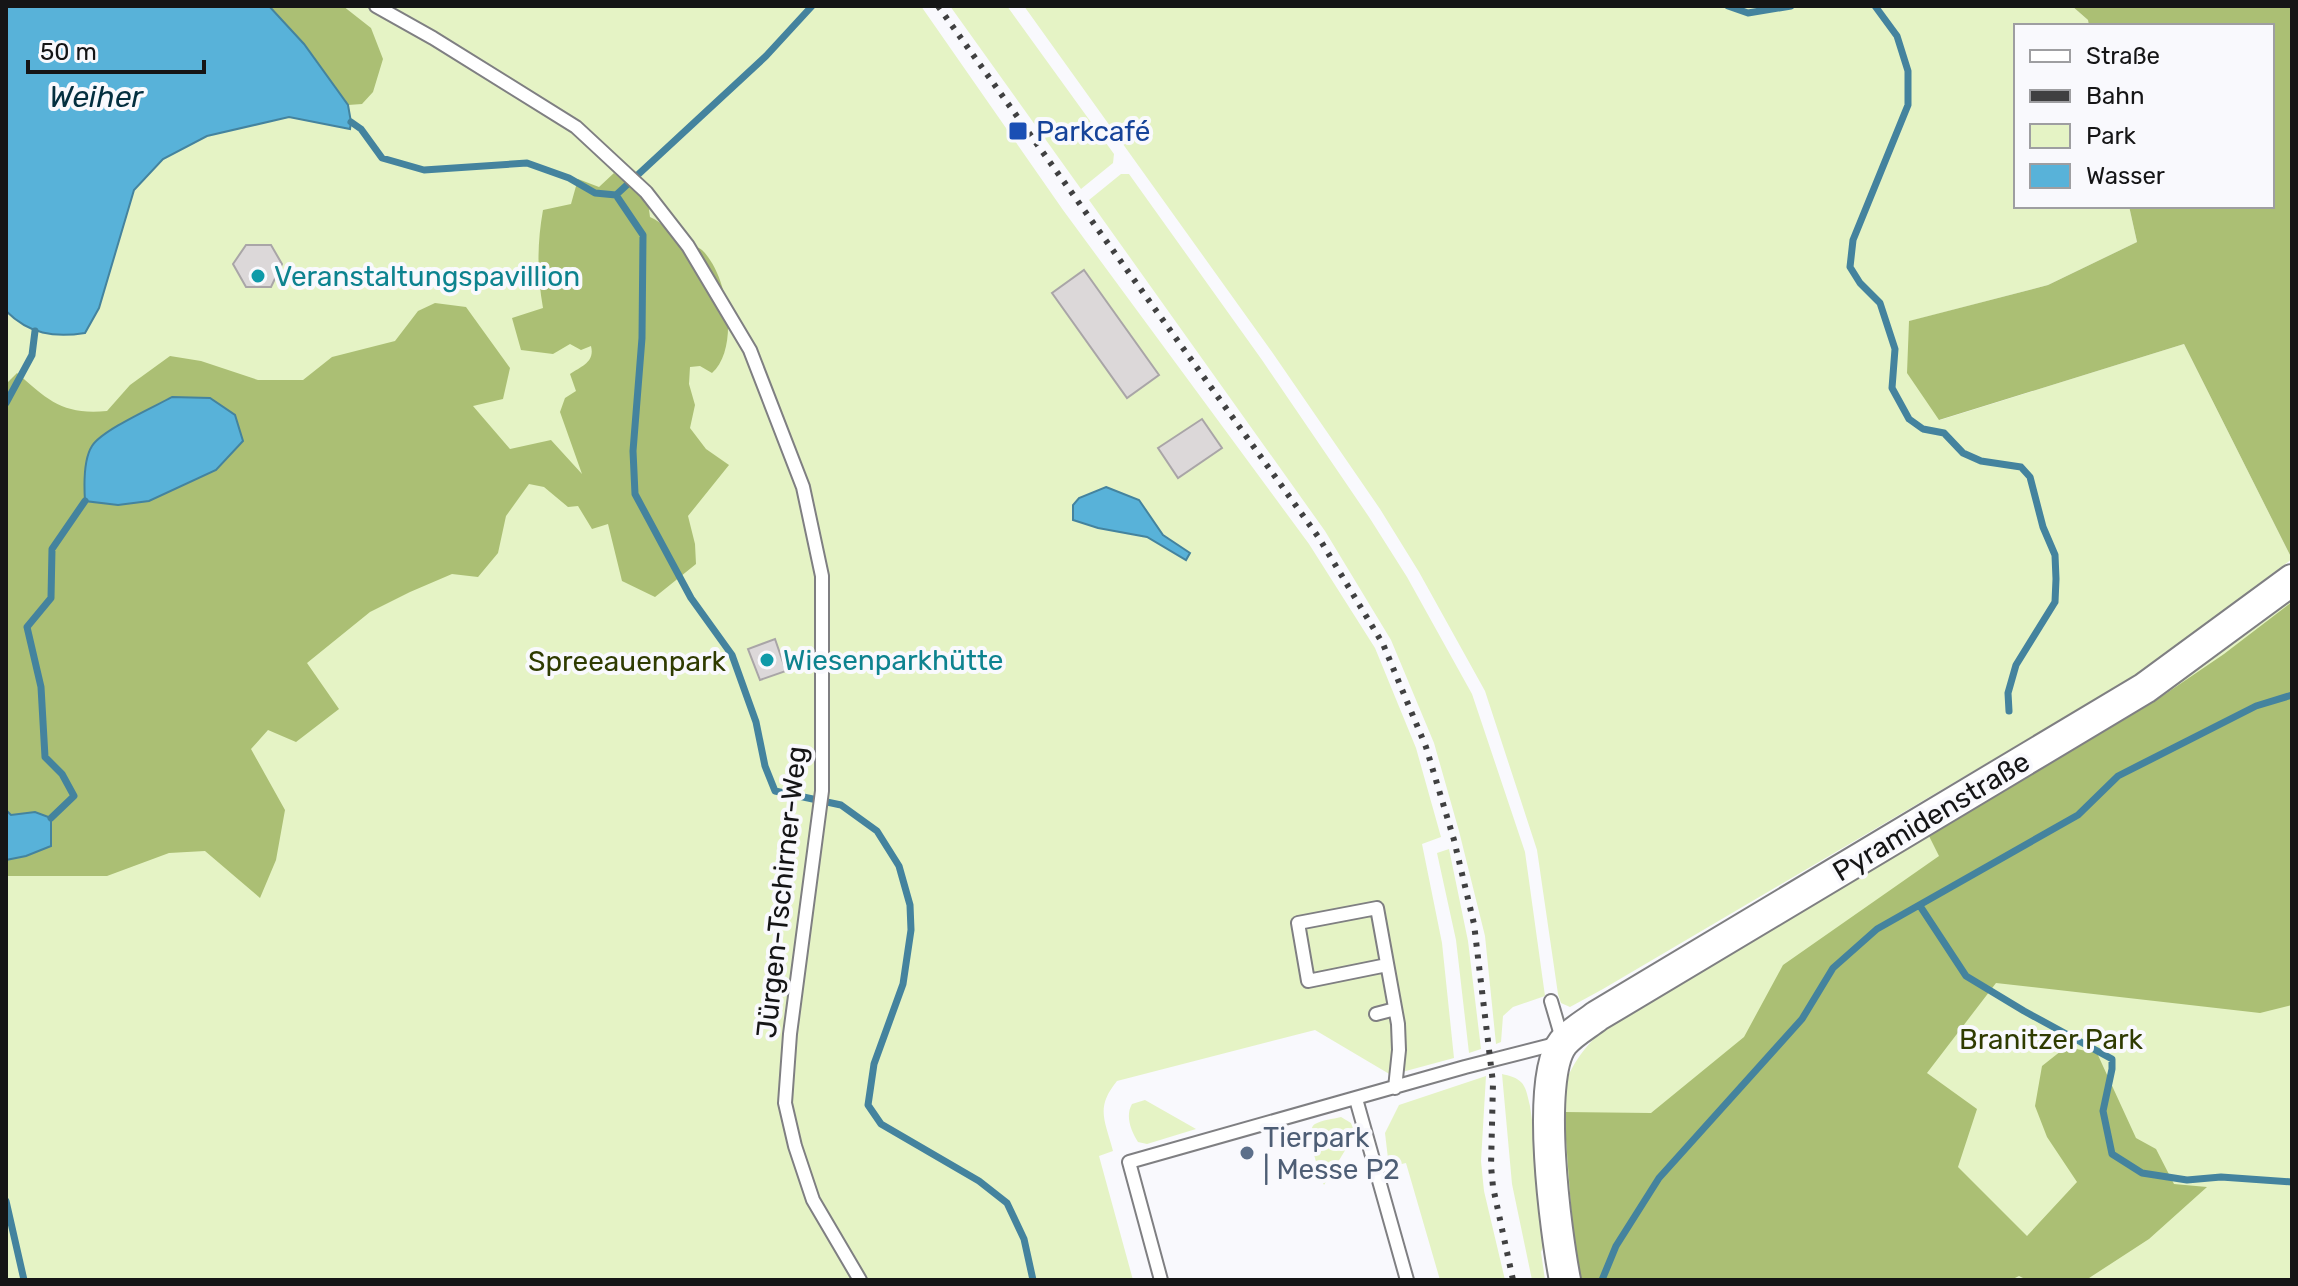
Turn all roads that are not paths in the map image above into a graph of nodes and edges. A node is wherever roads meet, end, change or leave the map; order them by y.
1 (376, 6) edge
2 (2292, 580) edge
3 (1387, 965) junction
4 (1551, 1001) dead end
5 (1395, 1009) junction
6 (1376, 1014) dead end
7 (1563, 1042) junction
8 (1395, 1088) junction
9 (1356, 1099) junction
10 (860, 1280) edge
11 (1161, 1280) edge
12 (1407, 1280) edge
13 (1565, 1280) edge

1 - 10 lane, Jürgen-Tschirner-Weg
2 - 7 street, Pyramidenstraße
3 - 3 lane
3 - 5 lane
4 - 7 lane
5 - 6 lane
5 - 8 lane
7 - 8 lane
7 - 13 street
8 - 9 lane
9 - 11 lane
9 - 12 lane

